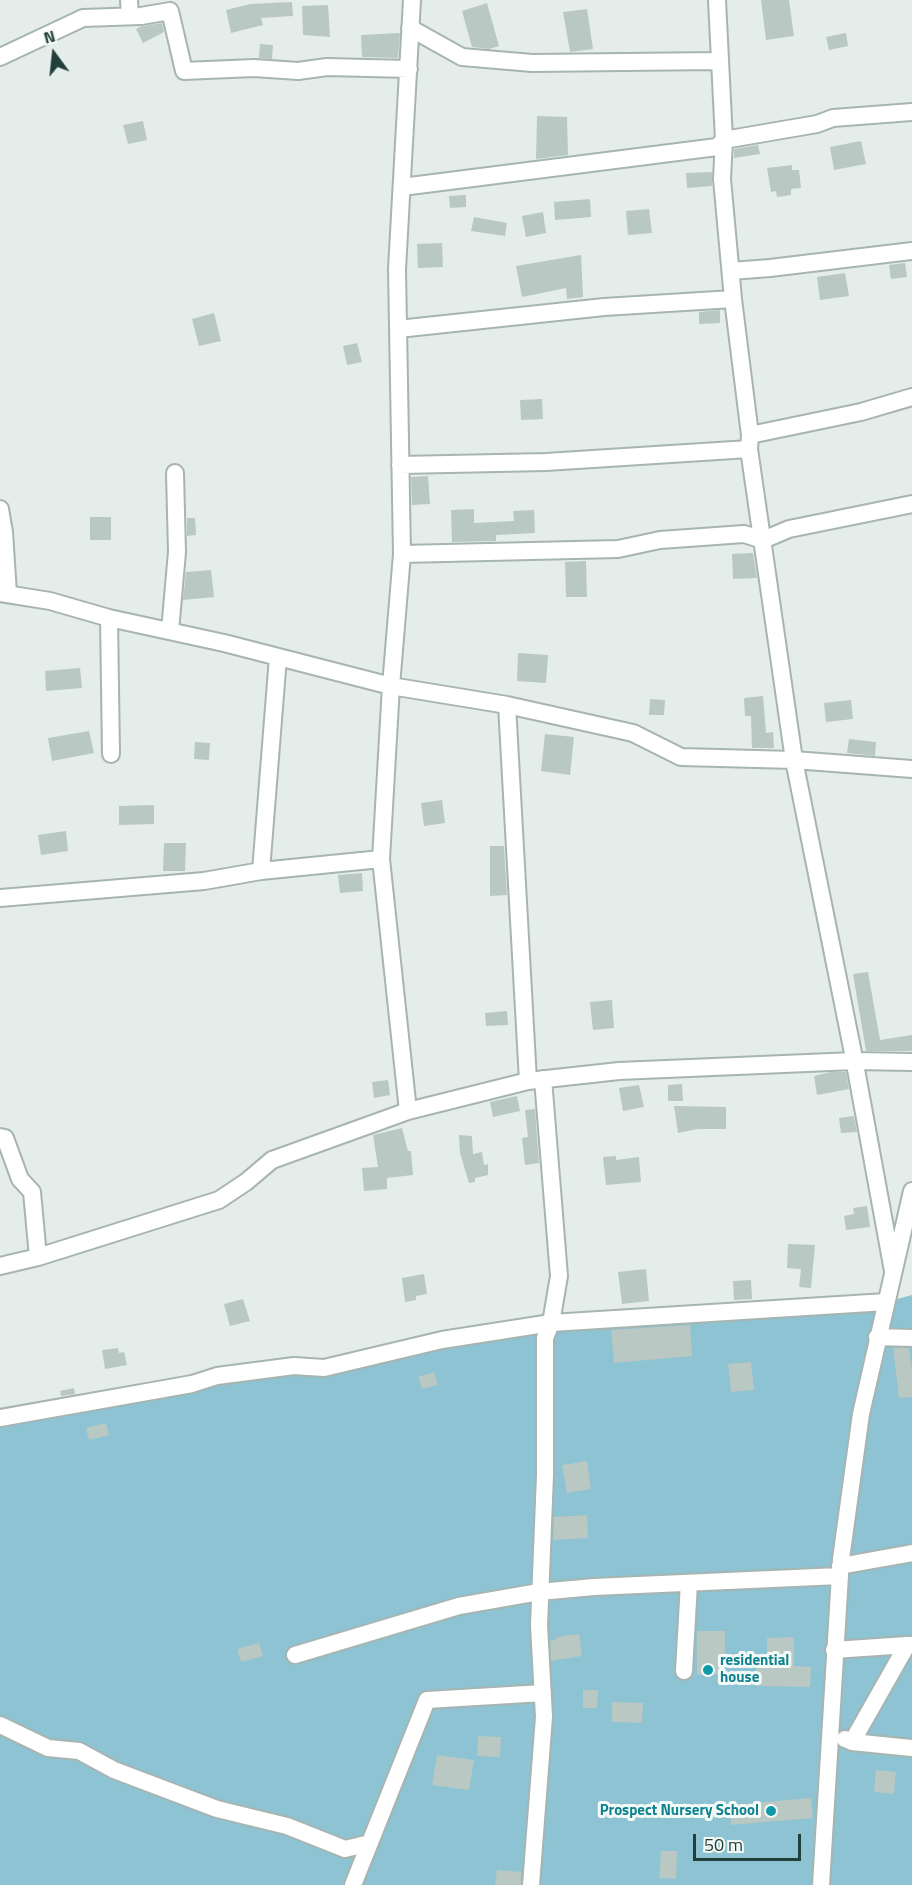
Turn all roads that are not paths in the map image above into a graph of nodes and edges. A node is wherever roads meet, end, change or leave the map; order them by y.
1 (412, 0) edge
2 (717, 0) edge
3 (130, 8) edge
4 (410, 28) junction
5 (0, 57) edge
6 (718, 61) junction
7 (409, 69) junction
8 (912, 112) edge
9 (724, 140) junction
10 (402, 187) junction
11 (912, 251) edge
12 (731, 271) junction
13 (733, 299) junction
14 (398, 328) junction
15 (912, 397) edge
16 (750, 442) junction
17 (400, 465) junction
18 (174, 472) dead end
19 (912, 504) edge
20 (0, 509) edge
21 (763, 540) junction
22 (402, 554) junction
23 (4, 593) edge
24 (109, 618) junction
25 (170, 631) junction
26 (278, 657) junction
27 (391, 686) junction
28 (507, 705) junction
29 (111, 754) dead end
30 (794, 760) junction
31 (912, 769) edge
32 (381, 859) junction
33 (261, 871) junction
34 (0, 898) edge
35 (854, 1061) junction
36 (912, 1062) edge
37 (535, 1080) junction
38 (408, 1111) junction
39 (0, 1137) edge
40 (912, 1191) edge
41 (38, 1257) junction
42 (0, 1266) edge
43 (893, 1271) junction
44 (886, 1302) junction
45 (551, 1323) junction
46 (878, 1337) junction
47 (912, 1338) edge
48 (0, 1418) edge
49 (912, 1553) edge
50 (839, 1571) junction
51 (689, 1583) junction
52 (539, 1592) junction
53 (910, 1645) edge
54 (834, 1650) junction
55 (295, 1655) dead end
56 (684, 1671) dead end
57 (543, 1693) junction
58 (0, 1725) edge
59 (830, 1733) junction
60 (852, 1742) junction
61 (912, 1748) edge
62 (370, 1843) junction
63 (353, 1885) edge
64 (531, 1885) edge
65 (821, 1885) edge

1 - 4 street
2 - 6 street
3 - 5 street
3 - 7 street
4 - 6 street
4 - 7 street
6 - 9 street
7 - 10 street
8 - 9 street
9 - 10 street
9 - 12 street
10 - 14 street
11 - 12 street
12 - 13 street
13 - 14 street
13 - 16 street
14 - 17 street
15 - 16 street
16 - 17 street
16 - 21 street
17 - 22 street
18 - 25 street
19 - 21 street
20 - 23 street
21 - 22 street
21 - 30 street
22 - 27 street
23 - 24 street
24 - 25 street
24 - 29 street
25 - 26 street
26 - 27 street
26 - 33 street
27 - 28 street
27 - 32 street
28 - 30 street
28 - 37 street
30 - 31 street
30 - 35 street
32 - 33 street
32 - 38 street
33 - 34 street
35 - 36 street
35 - 37 street
35 - 43 street
37 - 38 street
37 - 45 street
38 - 41 street
39 - 41 street
40 - 43 street
41 - 42 street
43 - 44 street
44 - 45 street
44 - 46 street
45 - 48 street
45 - 52 street
46 - 47 street
46 - 50 street
49 - 50 street
50 - 51 street
50 - 54 street
51 - 52 street
51 - 56 street
52 - 55 street
52 - 57 street
53 - 54 street
53 - 60 street
54 - 59 street
57 - 62 street
57 - 64 street
58 - 62 street
59 - 60 street
59 - 65 street
60 - 61 street
62 - 63 street

